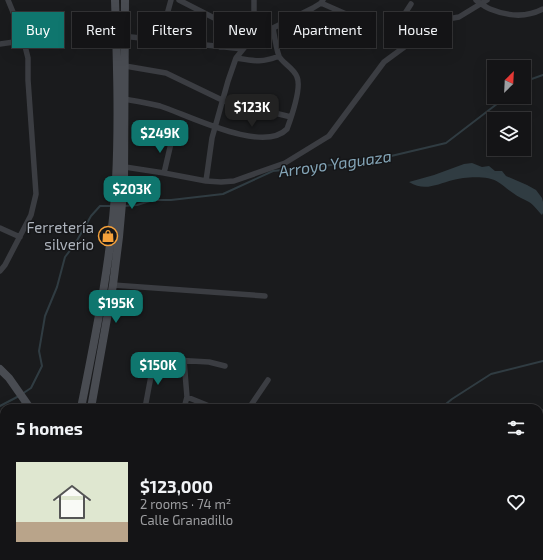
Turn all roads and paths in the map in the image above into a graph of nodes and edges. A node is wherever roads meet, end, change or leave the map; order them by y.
1 (8, 0) edge
2 (115, 0) edge
3 (125, 0) edge
4 (171, 0) edge
5 (179, 0) edge
6 (254, 0) edge
7 (476, 0) edge
8 (487, 0) edge
9 (322, 2) edge
10 (411, 4) dead end
11 (482, 4) junction
12 (543, 9) edge
13 (13, 12) edge
14 (115, 12) edge
15 (125, 12) edge
16 (168, 12) edge
17 (254, 12) edge
18 (343, 12) edge
19 (406, 12) edge
20 (214, 18) edge
21 (452, 18) edge
22 (273, 28) joint
23 (12, 42) edge
24 (0, 44) edge
25 (26, 48) edge
26 (116, 48) edge
27 (125, 48) edge
28 (228, 48) edge
29 (403, 48) edge
30 (243, 50) joint
31 (279, 56) junction
32 (236, 58) junction
33 (125, 66) junction
34 (124, 99) junction
35 (222, 100) junction
36 (292, 117) junction
37 (215, 127) junction
38 (172, 139) dead end
39 (125, 167) junction
40 (164, 173) junction
41 (120, 181) junction
42 (206, 181) junction
43 (0, 228) edge
44 (20, 237) junction
45 (115, 237) junction
46 (0, 272) edge
47 (113, 284) junction
48 (265, 296) dead end
49 (102, 319) junction
50 (184, 360) junction
51 (225, 366) dead end
52 (0, 369) edge
53 (268, 380) dead end
54 (186, 396) junction
55 (28, 404) edge
56 (82, 404) edge
57 (91, 404) edge
58 (146, 404) edge
59 (185, 404) edge
60 (205, 404) edge
61 (252, 404) edge

1 - 13 street
2 - 14 street
3 - 15 street
4 - 16 street
5 - 20 street
6 - 17 street
7 - 11 street
8 - 11 street
9 - 18 street
9 - 22 street
10 - 19 street
11 - 12 street
11 - 21 street
22 - 31 street
23 - 24 street
25 - 44 street
26 - 41 street
27 - 33 street
28 - 30 street
29 - 42 street
30 - 32 street
31 - 32 street
31 - 36 street
32 - 35 street
33 - 34 street
33 - 35 street
34 - 37 street
34 - 39 street
35 - 36 street
35 - 37 street
36 - 37 street
37 - 42 street
38 - 40 street
39 - 40 street
39 - 41 street
40 - 42 street
41 - 45 street
43 - 44 street
44 - 46 street
45 - 47 street
45 - 49 street
47 - 48 street
47 - 49 street
49 - 56 street
49 - 57 street
50 - 51 street
50 - 54 street
50 - 58 street
52 - 55 street
53 - 61 street
54 - 59 street
54 - 60 street

